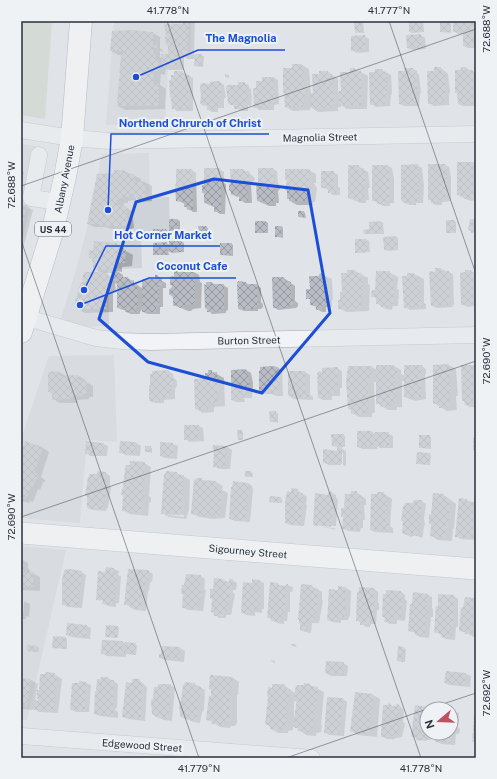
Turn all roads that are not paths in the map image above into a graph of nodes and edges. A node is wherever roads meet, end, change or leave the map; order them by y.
1 (81, 21) edge
2 (21, 130) edge
3 (476, 134) edge
4 (72, 138) junction
5 (39, 156) dead end
6 (59, 202) junction
7 (22, 322) edge
8 (476, 334) edge
9 (21, 534) edge
10 (476, 569) edge
11 (21, 736) edge
12 (312, 758) edge

1 - 4 highway, Albany Avenue / US 44
2 - 4 street, Magnolia Street
3 - 4 street, Magnolia Street
4 - 6 highway, Albany Avenue / US 44
5 - 6 street
6 - 7 highway, Albany Avenue / US 44
7 - 8 street, Burton Street
9 - 10 main road, Sigourney Street
11 - 12 street, Edgewood Street

